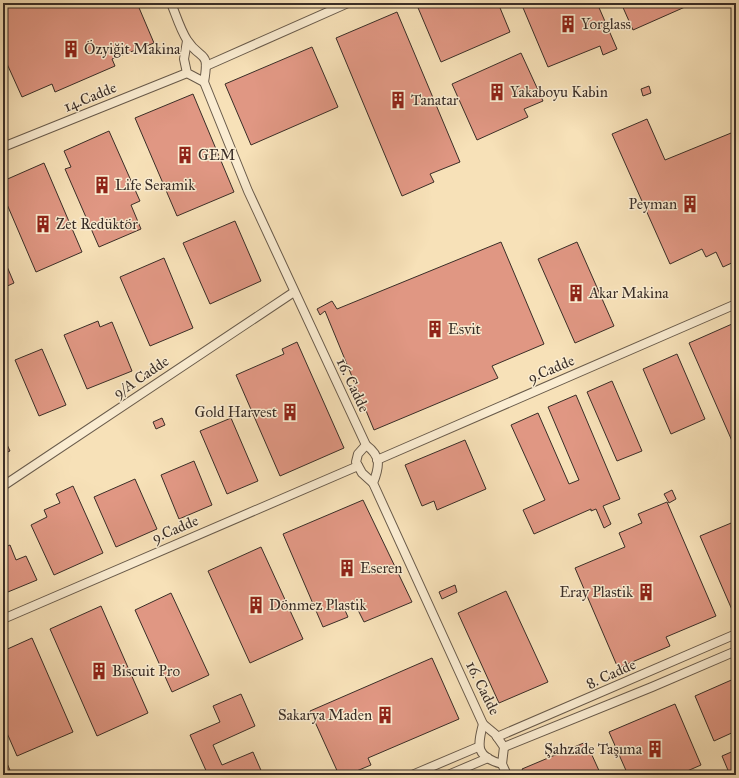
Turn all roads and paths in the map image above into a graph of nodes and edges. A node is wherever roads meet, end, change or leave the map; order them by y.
1 (170, 3) edge
2 (348, 3) edge
3 (187, 41) junction
4 (206, 66) junction
5 (187, 73) junction
6 (204, 82) junction
7 (3, 147) edge
8 (294, 292) junction
9 (736, 304) edge
10 (366, 444) junction
11 (377, 460) junction
12 (358, 466) junction
13 (373, 483) junction
14 (3, 486) edge
15 (3, 619) edge
16 (736, 634) edge
17 (736, 651) edge
18 (483, 724) junction
19 (498, 737) junction
20 (478, 747) junction
21 (504, 747) junction
22 (488, 758) junction
23 (502, 764) junction
24 (412, 775) edge
25 (448, 775) edge
26 (507, 775) edge

1 - 3 street
2 - 4 street
3 - 4 street
3 - 5 street
4 - 6 street, 16. Cadde
5 - 6 street
5 - 7 street, 14.Cadde
6 - 8 street, 16. Cadde
8 - 10 street, 16. Cadde
8 - 14 street, 9/A Cadde
9 - 11 street, 9.Cadde
10 - 11 street, 16. Cadde
10 - 12 street
11 - 13 street
12 - 13 street, 16. Cadde
12 - 15 street, 9.Cadde
13 - 18 street, 16. Cadde
16 - 19 street, 8. Cadde
17 - 21 street, 8. Cadde
18 - 19 street, 16. Cadde
18 - 20 street
19 - 21 street, 16. Cadde
20 - 22 street
20 - 24 street
21 - 23 street
22 - 23 street
22 - 25 street
23 - 26 street

